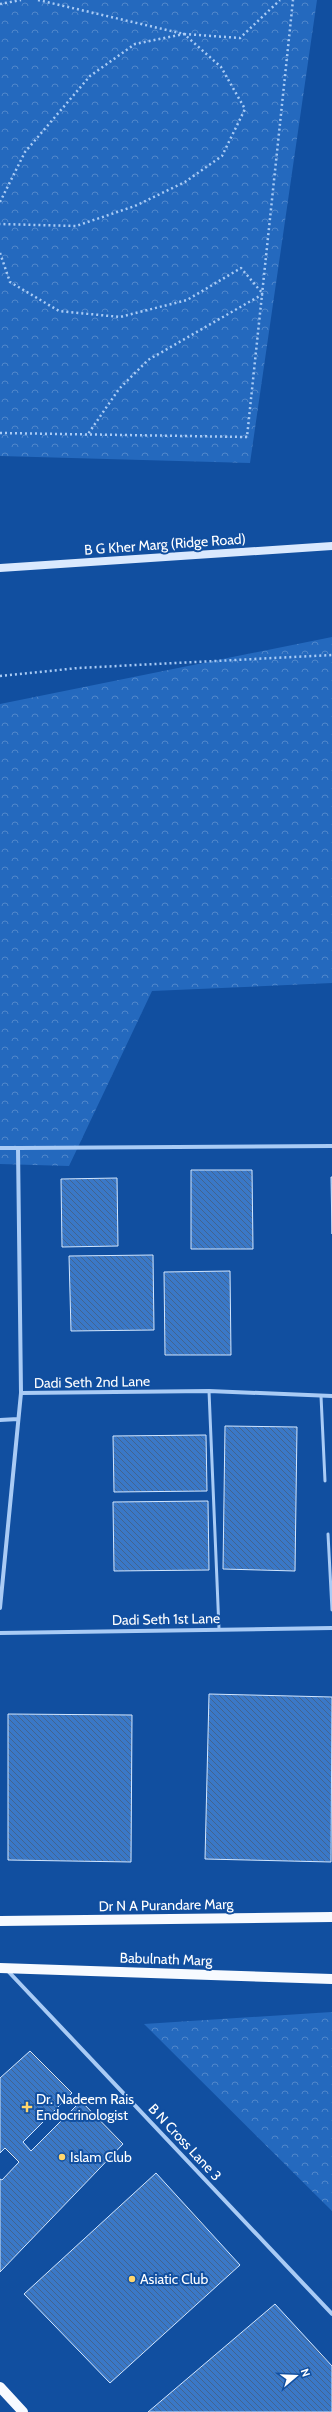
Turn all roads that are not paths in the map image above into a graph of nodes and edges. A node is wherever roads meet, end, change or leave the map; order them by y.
1 (332, 546) edge
2 (0, 568) edge
3 (332, 1146) edge
4 (0, 1148) edge
5 (18, 1148) junction
6 (209, 1391) junction
7 (21, 1393) junction
8 (321, 1396) junction
9 (332, 1396) edge
10 (18, 1419) junction
11 (0, 1420) edge
12 (325, 1481) dead end
13 (328, 1534) dead end
14 (0, 1608) edge
15 (332, 1610) edge
16 (332, 1628) edge
17 (219, 1629) junction
18 (0, 1633) edge
19 (332, 1917) edge
20 (0, 1921) edge
21 (3, 1968) edge
22 (332, 1979) edge
23 (332, 2314) edge
24 (0, 2387) edge
25 (22, 2412) edge

1 - 2 street, B G Kher Marg (Ridge Road)
3 - 5 street
4 - 5 street
5 - 7 street
6 - 7 street, Dadi Seth 2nd Lane
6 - 8 street, Dadi Seth 2nd Lane
6 - 17 lane
7 - 10 street, Dadi Seth 2nd Lane
8 - 9 street, Dadi Seth 2nd Lane
8 - 12 lane
10 - 11 street
10 - 14 street, Dadi Seth 2nd Lane
13 - 15 lane
16 - 17 street, Dadi Seth 1st Lane
17 - 18 street, Dadi Seth 1st Lane
19 - 20 main road, Dr N A Purandare Marg
21 - 22 main road, Babulnath Marg
21 - 23 street, B N Cross Lane 3
24 - 25 main road

